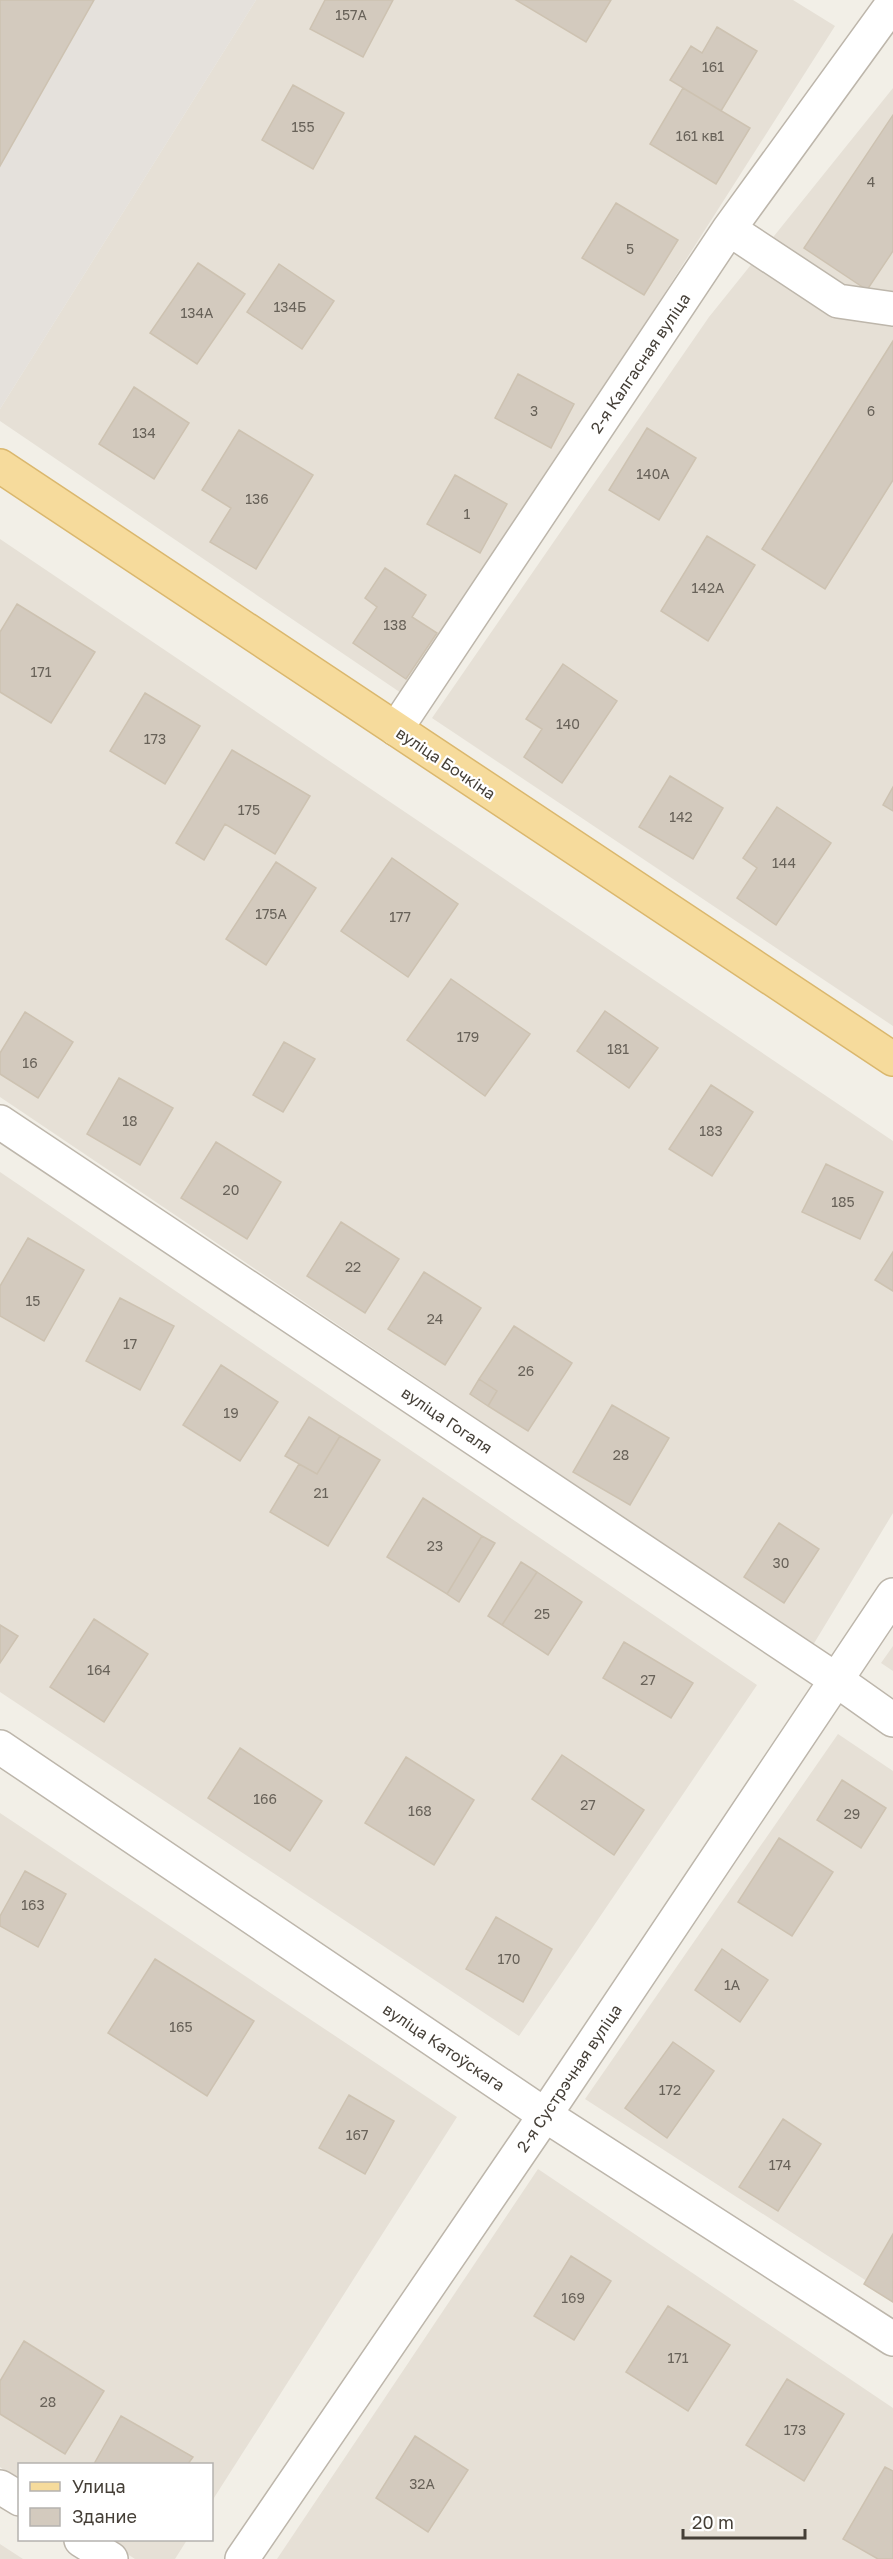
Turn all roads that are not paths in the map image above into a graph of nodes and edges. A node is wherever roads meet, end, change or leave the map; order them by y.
1 (883, 5) edge
2 (729, 229) junction
3 (893, 309) edge
4 (0, 466) edge
5 (396, 729) junction
6 (893, 1059) edge
7 (0, 1122) edge
8 (893, 1595) edge
9 (835, 1679) junction
10 (893, 1720) edge
11 (0, 1747) edge
12 (545, 2115) junction
13 (893, 2339) edge
14 (0, 2487) edge
15 (18, 2498) edge
16 (83, 2541) edge
17 (111, 2559) edge
18 (242, 2559) edge

1 - 2 street, 2-я Калгасная вуліца
2 - 3 street
2 - 5 street, 2-я Калгасная вуліца
4 - 5 main road, вуліца Бочкіна
5 - 6 main road, вуліца Бочкіна
7 - 9 street, вуліца Гогаля
8 - 9 street, 2-я Сустрэчная вуліца
9 - 10 street, вуліца Гогаля
9 - 12 street, 2-я Сустрэчная вуліца
11 - 12 street, вуліца Катоўскага
12 - 13 street, вуліца Катоўскага
12 - 18 street, 2-я Сустрэчная вуліца
14 - 15 street
16 - 17 street

